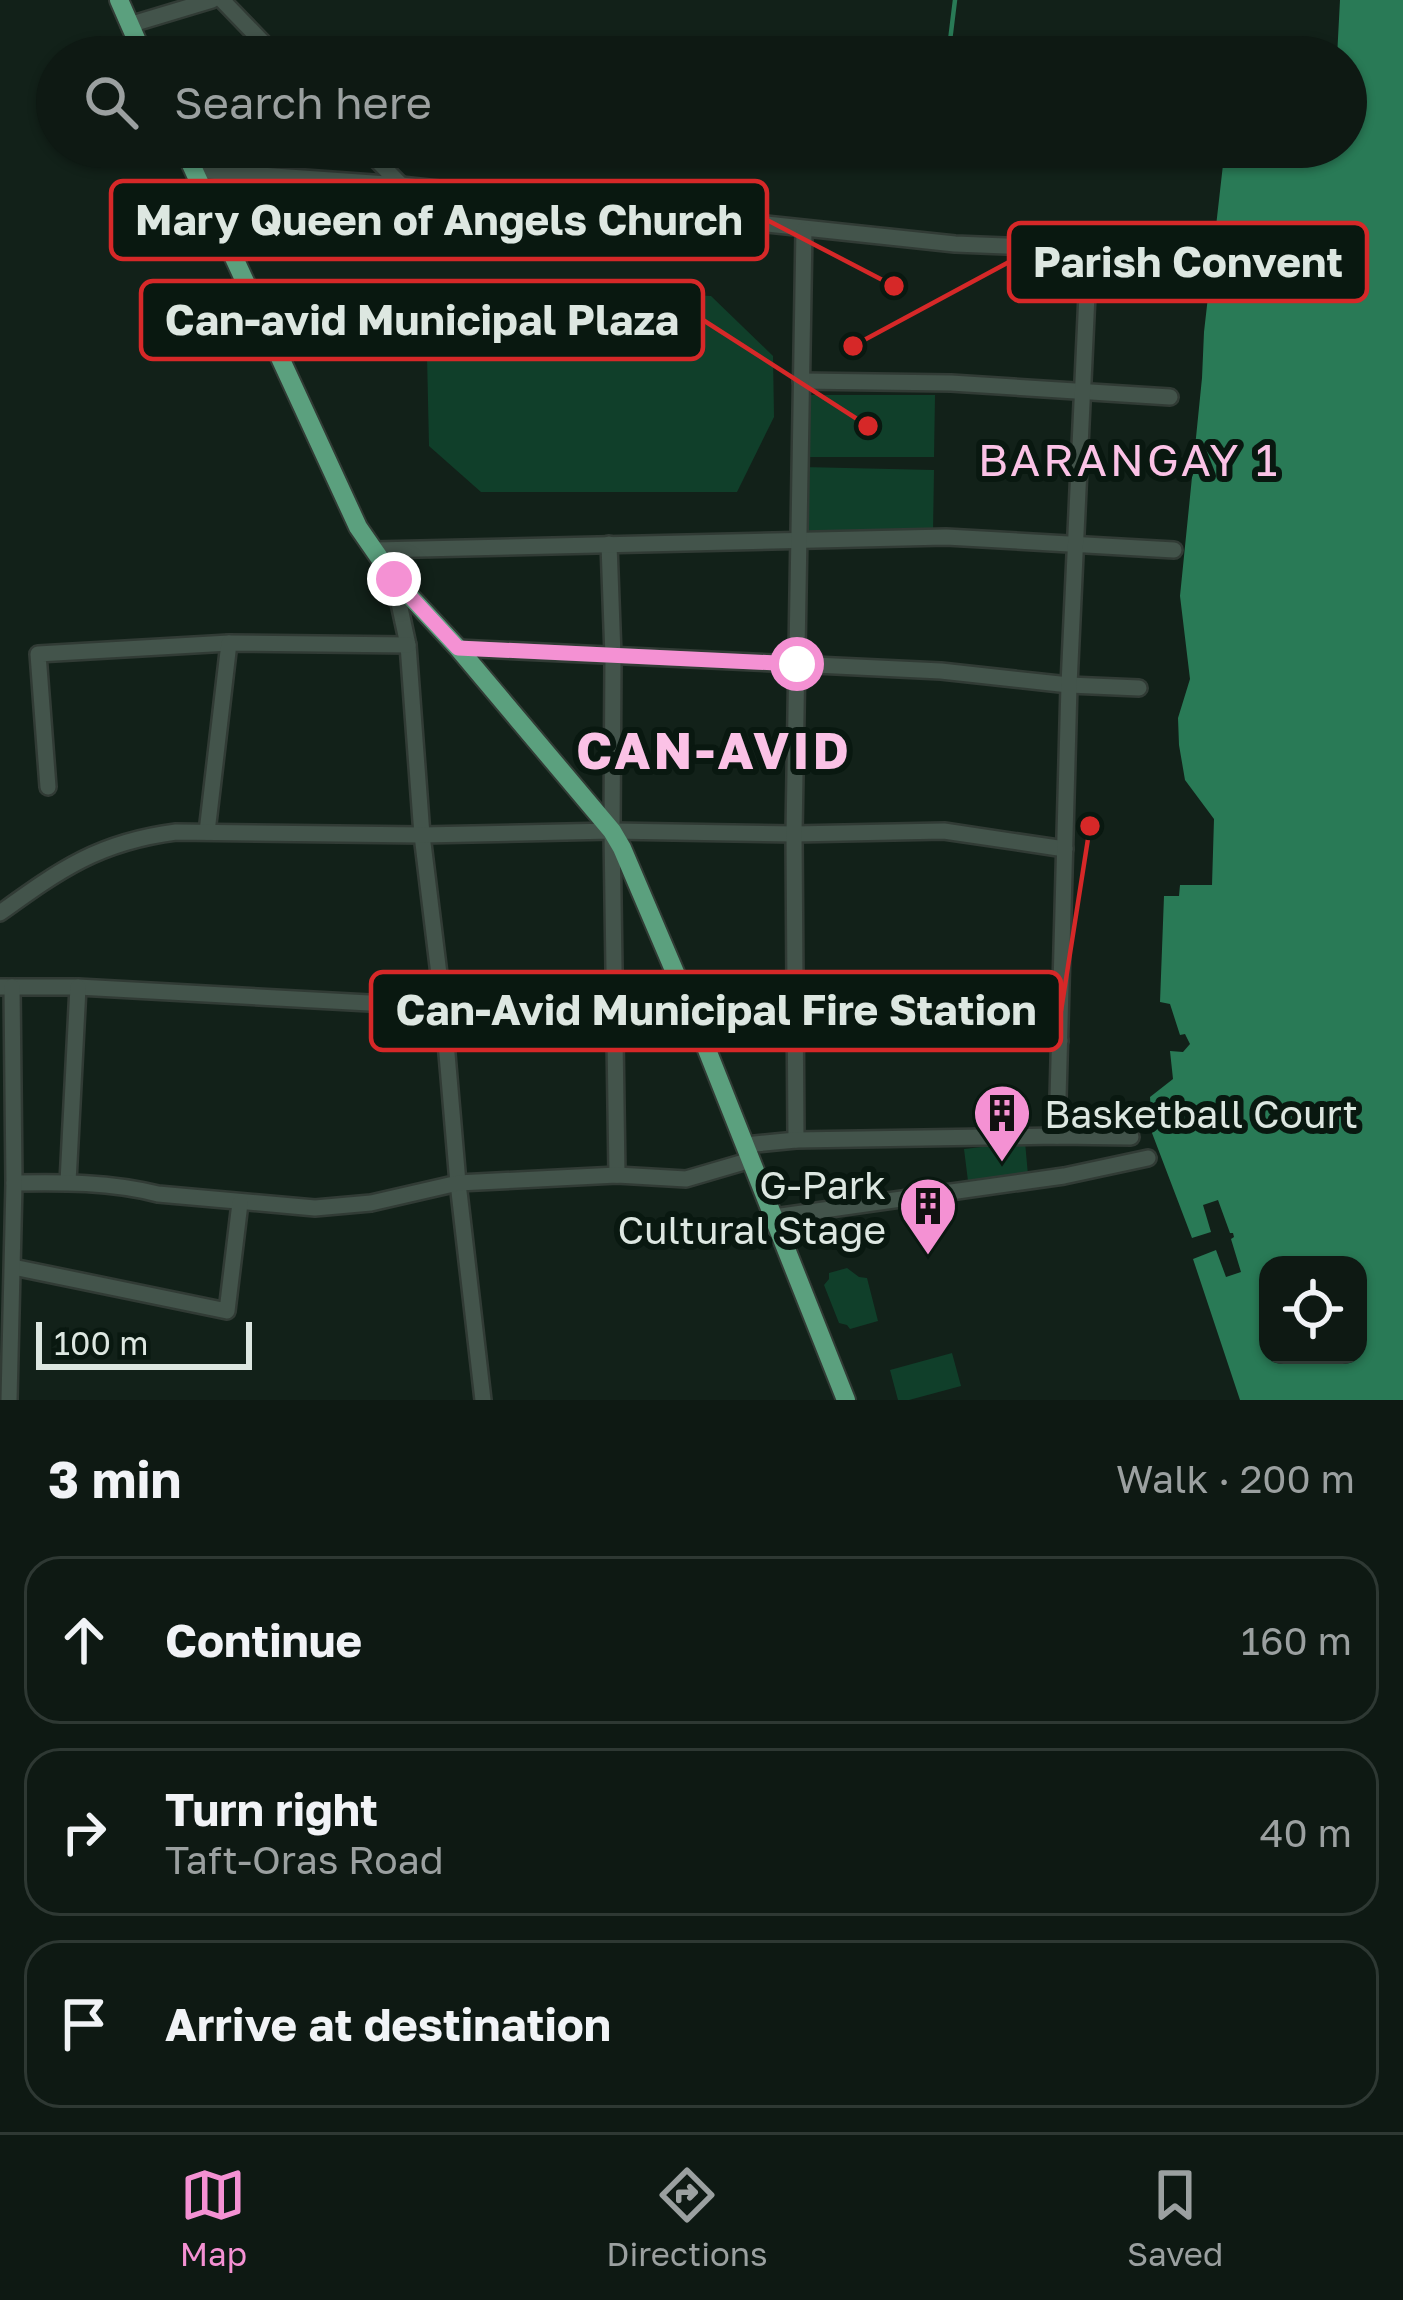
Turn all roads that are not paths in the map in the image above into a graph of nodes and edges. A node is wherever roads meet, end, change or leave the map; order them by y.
1 (119, 0) edge
2 (212, 0) edge
3 (222, 0) edge
4 (129, 26) junction
5 (134, 36) edge
6 (257, 36) edge
7 (384, 168) edge
8 (193, 170) joint
9 (401, 185) junction
10 (804, 230) junction
11 (1089, 251) junction
12 (1212, 254) dead end
13 (801, 381) junction
14 (1083, 391) junction
15 (1170, 397) dead end
16 (801, 541) junction
17 (609, 544) junction
18 (1076, 545) junction
19 (374, 550) junction
20 (1174, 550) dead end
21 (394, 579) junction
22 (229, 643) junction
23 (408, 645) junction
24 (458, 648) junction
25 (613, 656) junction
26 (797, 664) junction
27 (1069, 685) junction
28 (1138, 688) dead end
29 (48, 787) dead end
30 (612, 831) junction
31 (207, 832) junction
32 (794, 834) junction
33 (422, 836) junction
34 (1065, 849) junction
35 (0, 914) edge
36 (6, 987) edge
37 (78, 987) junction
38 (443, 1007) junction
39 (615, 1009) junction
40 (797, 1015) junction
41 (694, 1017) junction
42 (1060, 1040) junction
43 (1057, 1136) junction
44 (1131, 1137) dead end
45 (796, 1140) junction
46 (748, 1152) junction
47 (1148, 1158) dead end
48 (617, 1175) junction
49 (68, 1182) junction
50 (14, 1183) junction
51 (458, 1183) junction
52 (240, 1203) junction
53 (775, 1217) junction
54 (13, 1267) junction
55 (9, 1400) edge
56 (483, 1400) edge
57 (846, 1400) edge

1 - 4 main road
2 - 4 street
3 - 6 street
4 - 5 main road
7 - 9 street
8 - 9 street
8 - 19 main road
9 - 10 street
10 - 11 street
10 - 13 street
11 - 12 street
11 - 14 street
13 - 14 street
13 - 16 street
14 - 15 street
14 - 18 street
16 - 17 street
16 - 18 street
16 - 26 street
17 - 19 street
17 - 25 street
18 - 20 street
18 - 27 street
19 - 21 main road
21 - 23 street
21 - 24 main road
22 - 23 street
22 - 29 street
22 - 31 street
23 - 33 street
24 - 25 street
24 - 30 main road
25 - 26 street
25 - 30 street
26 - 27 street
26 - 32 street
27 - 28 street
27 - 34 street
30 - 32 street
30 - 33 street
30 - 39 street
30 - 41 main road
31 - 33 street
31 - 35 street
32 - 34 street
32 - 40 street
33 - 38 street
34 - 42 street
36 - 37 street
36 - 50 street
37 - 38 street
37 - 49 street
38 - 39 street
38 - 51 street
39 - 41 street
39 - 48 street
40 - 41 street
40 - 42 street
40 - 45 street
41 - 46 main road
42 - 43 street
43 - 44 street
43 - 45 street
45 - 46 street
46 - 48 street
46 - 53 main road
47 - 53 street
48 - 51 street
49 - 50 street
49 - 52 street
50 - 54 street
51 - 52 street
51 - 56 street
52 - 54 street
53 - 57 main road
54 - 55 street

